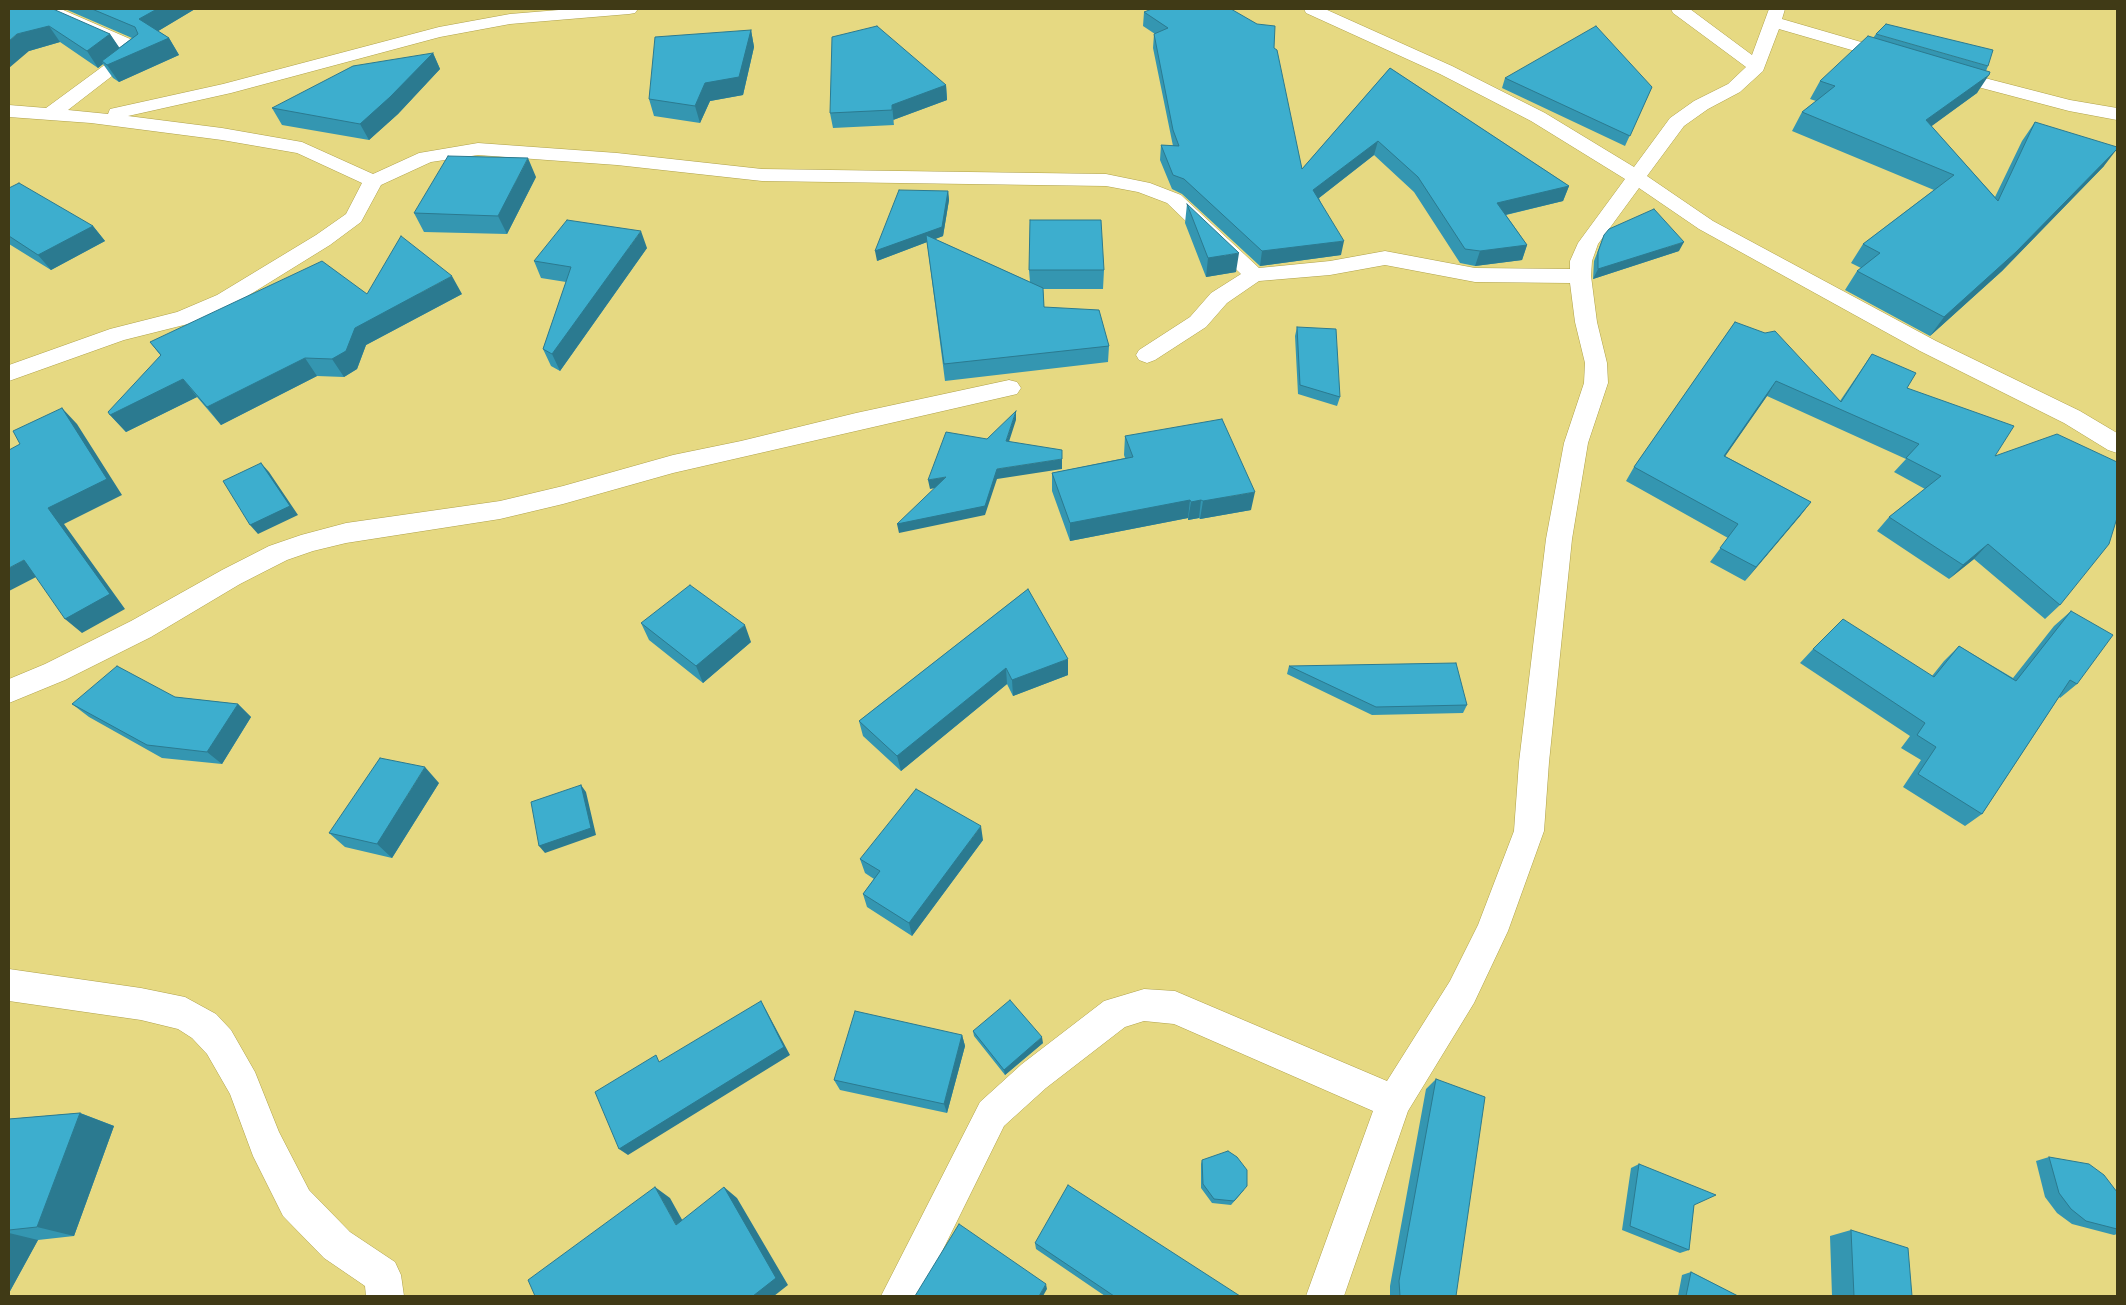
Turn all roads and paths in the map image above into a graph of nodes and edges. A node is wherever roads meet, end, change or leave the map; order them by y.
1 (47, 9) edge
2 (629, 9) edge
3 (1312, 9) edge
4 (1680, 9) edge
5 (563, 11) edge
6 (1774, 15) edge
7 (1910, 62) edge
8 (1757, 68) junction
9 (1928, 68) edge
10 (9, 111) edge
11 (2117, 114) edge
12 (49, 115) junction
13 (91, 117) junction
14 (1637, 178) junction
15 (373, 181) junction
16 (1254, 275) junction
17 (1580, 276) junction
18 (1147, 355) dead end
19 (9, 373) edge
20 (1009, 388) dead end
21 (2117, 444) edge
22 (9, 691) edge
23 (9, 985) edge
24 (1394, 1102) junction
25 (385, 1296) edge
26 (900, 1296) edge
27 (1325, 1296) edge

1 - 12 street
2 - 5 street
3 - 14 street
4 - 8 street
5 - 13 street
6 - 7 street
6 - 8 street
8 - 14 street
9 - 11 street
10 - 12 street
12 - 13 street
13 - 15 street
14 - 17 street
14 - 21 street
15 - 16 street
15 - 19 street
16 - 17 street
16 - 18 street
17 - 24 street
20 - 22 street
23 - 25 street
24 - 26 street
24 - 27 street

